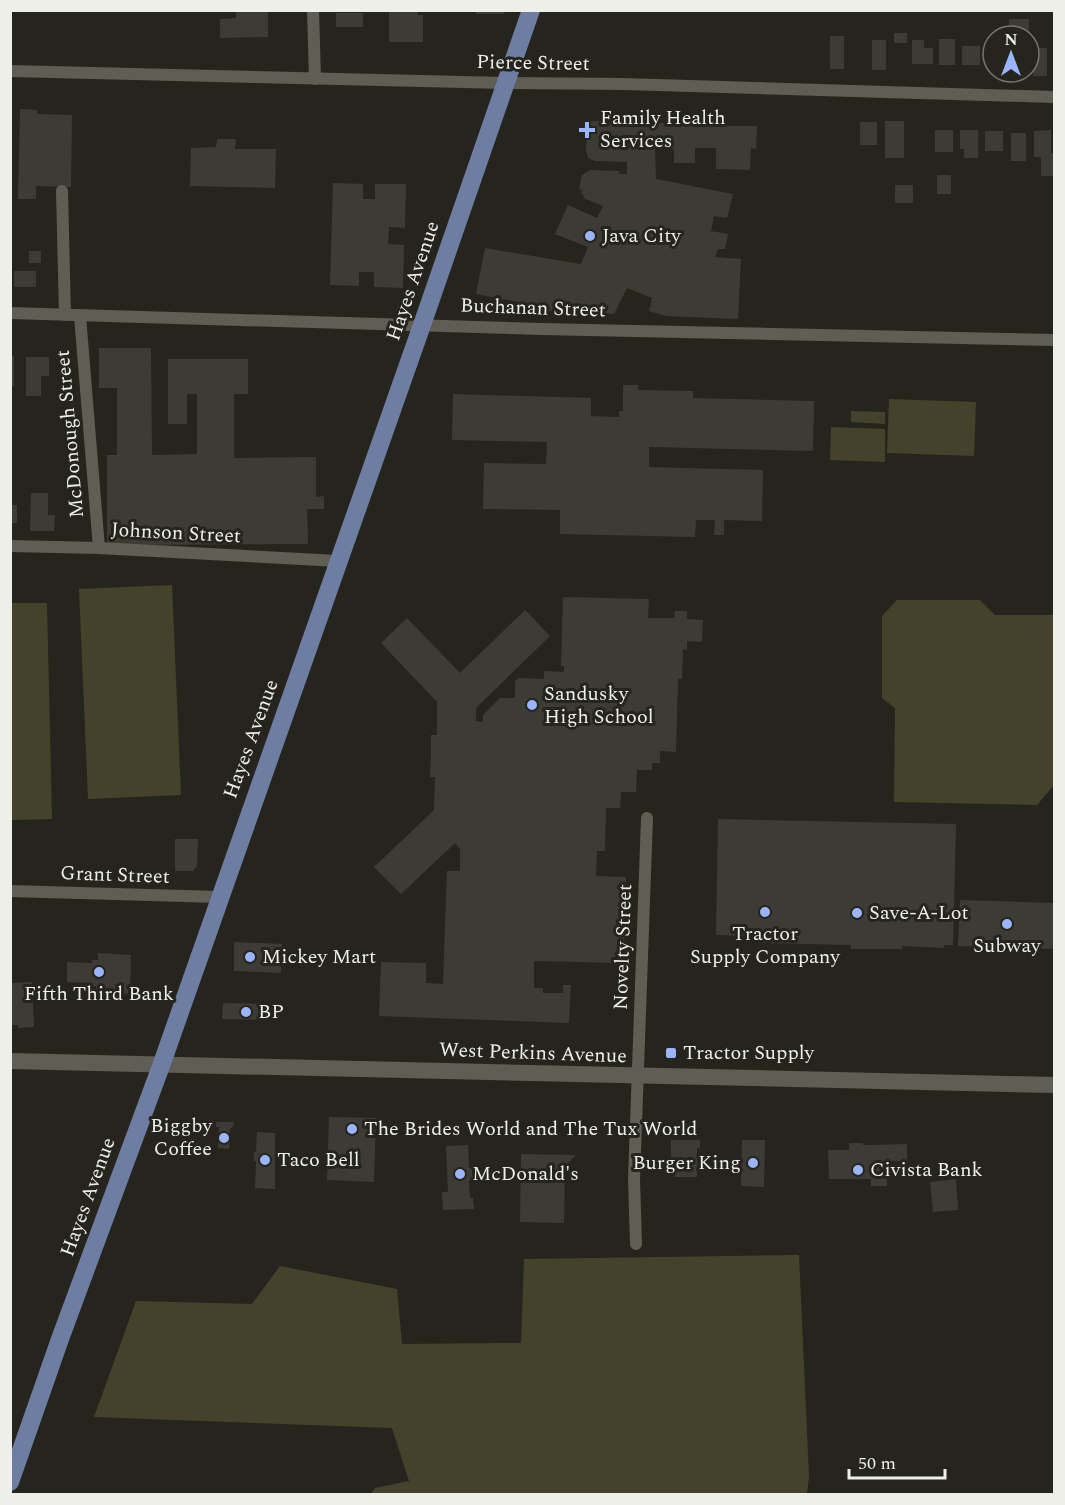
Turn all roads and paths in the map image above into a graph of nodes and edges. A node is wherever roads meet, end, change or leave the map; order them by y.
1 (313, 10) edge
2 (531, 10) edge
3 (10, 71) edge
4 (315, 79) junction
5 (505, 83) junction
6 (1054, 97) edge
7 (62, 191) dead end
8 (10, 313) edge
9 (65, 315) junction
10 (80, 316) junction
11 (422, 325) junction
12 (1054, 340) edge
13 (10, 546) edge
14 (99, 548) junction
15 (338, 561) junction
16 (647, 818) dead end
17 (10, 891) edge
18 (219, 897) junction
19 (10, 1061) edge
20 (160, 1066) junction
21 (637, 1077) junction
22 (1054, 1085) edge
23 (636, 1244) dead end
24 (10, 1482) edge

1 - 4 street
2 - 5 main road, Hayes Avenue
3 - 4 street, Pierce Street
4 - 5 street, Pierce Street
5 - 6 street, Pierce Street
5 - 11 main road, Hayes Avenue
7 - 9 street
8 - 9 street, Buchanan Street
9 - 10 street, Buchanan Street
10 - 11 street, Buchanan Street
10 - 14 street, McDonough Street
11 - 12 street, Buchanan Street
11 - 15 main road, Hayes Avenue
13 - 14 street, Johnson Street
14 - 15 street, Johnson Street
15 - 18 main road, Hayes Avenue
16 - 21 street, Novelty Street
17 - 18 street, Grant Street
18 - 20 main road, Hayes Avenue
19 - 20 main road, West Perkins Avenue
20 - 21 main road, West Perkins Avenue
20 - 24 main road, Hayes Avenue
21 - 22 main road, West Perkins Avenue
21 - 23 street, Novelty Street

